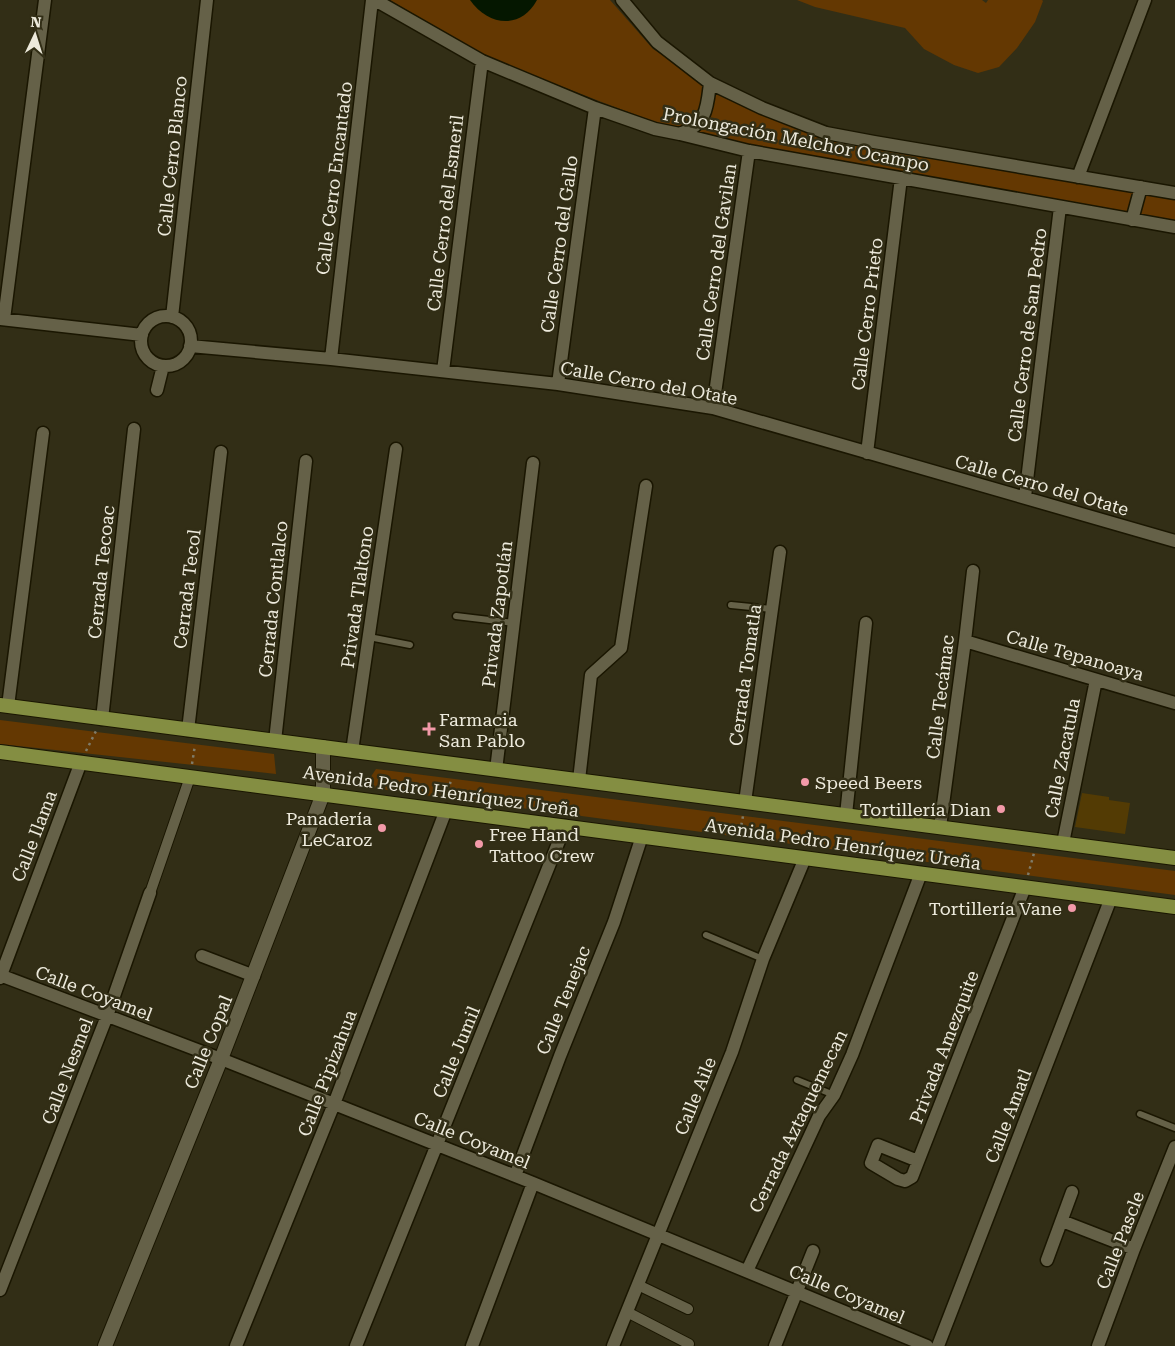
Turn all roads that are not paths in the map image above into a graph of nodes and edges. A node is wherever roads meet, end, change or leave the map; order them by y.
1 (44, 0) edge
2 (207, 0) edge
3 (373, 0) edge
4 (622, 0) edge
5 (1145, 0) edge
6 (482, 61) junction
7 (710, 83) junction
8 (595, 108) junction
9 (680, 134) junction
10 (749, 151) junction
11 (1078, 177) junction
12 (901, 178) junction
13 (1141, 187) junction
14 (1175, 193) edge
15 (1060, 207) junction
16 (1132, 220) junction
17 (1175, 227) edge
18 (172, 317) junction
19 (2, 319) edge
20 (142, 335) junction
21 (190, 346) junction
22 (331, 359) junction
23 (163, 366) junction
24 (443, 371) junction
25 (558, 384) junction
26 (157, 390) dead end
27 (713, 408) junction
28 (134, 429) dead end
29 (43, 433) dead end
30 (396, 449) dead end
31 (221, 452) dead end
32 (867, 454) junction
33 (306, 461) dead end
34 (533, 464) dead end
35 (646, 486) dead end
36 (1025, 497) junction
37 (1175, 541) edge
38 (780, 552) dead end
39 (972, 571) dead end
40 (731, 605) dead end
41 (771, 609) junction
42 (456, 616) dead end
43 (514, 623) junction
44 (866, 623) dead end
45 (369, 637) junction
46 (965, 641) junction
47 (410, 645) dead end
48 (1096, 680) junction
49 (1175, 703) edge
50 (4, 706) edge
51 (102, 719) junction
52 (192, 730) junction
53 (275, 741) junction
54 (323, 747) junction
55 (352, 751) junction
56 (0, 752) edge
57 (81, 762) junction
58 (496, 770) junction
59 (190, 777) junction
60 (579, 780) junction
61 (323, 794) junction
62 (745, 802) junction
63 (446, 810) junction
64 (846, 815) junction
65 (565, 826) junction
66 (940, 827) junction
67 (642, 836) junction
68 (1063, 843) junction
69 (805, 858) junction
70 (1175, 858) edge
71 (921, 873) junction
72 (1025, 887) junction
73 (150, 893) joint
74 (1111, 898) junction
75 (1175, 907) edge
76 (706, 935) dead end
77 (202, 956) dead end
78 (763, 959) junction
79 (0, 976) edge
80 (254, 976) junction
81 (107, 1016) junction
82 (221, 1059) junction
83 (797, 1080) dead end
84 (834, 1094) junction
85 (334, 1104) junction
86 (1140, 1114) dead end
87 (1175, 1128) edge
88 (436, 1145) junction
89 (1175, 1147) edge
90 (918, 1161) junction
91 (515, 1176) junction
92 (533, 1184) junction
93 (1072, 1192) dead end
94 (1062, 1221) junction
95 (658, 1234) junction
96 (1134, 1249) junction
97 (814, 1251) dead end
98 (1047, 1260) dead end
99 (748, 1271) junction
100 (638, 1285) junction
101 (0, 1290) edge
102 (796, 1291) junction
103 (688, 1309) dead end
104 (627, 1312) junction
105 (689, 1344) dead end
106 (105, 1346) edge
107 (236, 1346) edge
108 (356, 1346) edge
109 (472, 1346) edge
110 (613, 1346) edge
111 (775, 1346) edge
112 (927, 1346) edge
113 (938, 1346) edge
114 (1098, 1346) edge

1 - 19 street
2 - 18 street, Calle Cerro Blanco
3 - 6 street, Prolongación Melchor Ocampo
3 - 22 street, Calle Cerro Encantado
4 - 7 street, Prolongación Melchor Ocampo
5 - 11 street
6 - 8 street, Prolongación Melchor Ocampo
6 - 24 street, Calle Cerro del Esmeril
7 - 9 street
7 - 11 street, Prolongación Melchor Ocampo
8 - 9 street, Prolongación Melchor Ocampo
8 - 25 street, Calle Cerro del Gallo
9 - 10 street, Prolongación Melchor Ocampo
10 - 12 street, Prolongación Melchor Ocampo
10 - 27 street, Calle Cerro del Gavilan
11 - 13 street, Prolongación Melchor Ocampo
12 - 15 street, Prolongación Melchor Ocampo
12 - 32 street, Calle Cerro Prieto
13 - 14 street, Prolongación Melchor Ocampo
13 - 16 street
15 - 16 street, Prolongación Melchor Ocampo
15 - 36 street, Calle Cerro de San Pedro
16 - 17 street, Prolongación Melchor Ocampo
18 - 20 street
18 - 21 street
19 - 20 street
20 - 23 street
21 - 22 street, Calle Cerro del Otate
21 - 23 street
22 - 24 street, Calle Cerro del Otate
23 - 26 street
24 - 25 street, Calle Cerro del Otate
25 - 27 street, Calle Cerro del Otate
27 - 32 street, Calle Cerro del Otate
28 - 51 street, Cerrada Tecoac
29 - 50 street
30 - 45 street, Privada Tlaltono
31 - 52 street, Cerrada Tecol
32 - 36 street, Calle Cerro del Otate
33 - 53 street, Cerrada Contlalco
34 - 43 street, Privada Zapotlán
35 - 60 street
36 - 37 street, Calle Cerro del Otate
38 - 41 street, Cerrada Tomatla
39 - 46 street, Calle Tecámac
40 - 41 lane
41 - 62 street, Cerrada Tomatla
42 - 43 lane
43 - 58 street, Privada Zapotlán
44 - 64 street
45 - 47 lane
45 - 55 street, Privada Tlaltono
46 - 48 street, Calle Tepanoaya
46 - 66 street, Calle Tecámac
48 - 49 street, Calle Tepanoaya
48 - 68 street, Calle Zacatula
50 - 51 main road, Avenida Pedro Henríquez Ureña
51 - 52 main road, Avenida Pedro Henríquez Ureña
52 - 53 main road, Avenida Pedro Henríquez Ureña
53 - 54 main road, Avenida Pedro Henríquez Ureña
54 - 55 main road, Avenida Pedro Henríquez Ureña
54 - 61 street, Calle Copal
55 - 58 main road, Avenida Pedro Henríquez Ureña
56 - 57 main road, Avenida Pedro Henríquez Ureña
57 - 59 main road, Avenida Pedro Henríquez Ureña
57 - 79 street, Calle Ilama
58 - 60 main road, Avenida Pedro Henríquez Ureña
59 - 61 main road, Avenida Pedro Henríquez Ureña
59 - 73 street, Calle Nesmel
60 - 62 main road, Avenida Pedro Henríquez Ureña
61 - 63 main road, Avenida Pedro Henríquez Ureña
61 - 80 street, Calle Copal
62 - 64 main road, Avenida Pedro Henríquez Ureña
63 - 65 main road, Avenida Pedro Henríquez Ureña
63 - 85 street, Calle Pipizahua
64 - 66 main road, Avenida Pedro Henríquez Ureña
65 - 67 main road, Avenida Pedro Henríquez Ureña
65 - 88 street, Calle Jumil
66 - 68 main road, Avenida Pedro Henríquez Ureña
67 - 69 main road, Avenida Pedro Henríquez Ureña
67 - 91 street, Calle Tenejac
68 - 70 main road, Avenida Pedro Henríquez Ureña
69 - 71 main road, Avenida Pedro Henríquez Ureña
69 - 78 street, Calle Aile
71 - 72 main road, Avenida Pedro Henríquez Ureña
71 - 84 street, Cerrada Aztaquemecan
72 - 74 main road, Avenida Pedro Henríquez Ureña
72 - 90 street, Privada Amezquite
73 - 81 street, Calle Nesmel
74 - 75 main road, Avenida Pedro Henríquez Ureña
74 - 113 street, Calle Amatl
76 - 78 lane
77 - 80 street
78 - 95 street, Calle Aile
79 - 81 street, Calle Coyamel
80 - 82 street, Calle Copal
81 - 82 street, Calle Coyamel
81 - 101 street, Calle Nesmel
82 - 85 street, Calle Coyamel
82 - 106 street, Calle Copal
83 - 84 lane
84 - 99 street, Cerrada Aztaquemecan
85 - 88 street, Calle Coyamel
85 - 107 street, Calle Pipizahua
86 - 87 lane
88 - 91 street, Calle Coyamel
88 - 108 street, Calle Jumil
89 - 96 street, Calle Pascle
90 - 90 street, Privada Amezquite
91 - 92 street, Calle Coyamel
92 - 95 street, Calle Coyamel
92 - 109 street
93 - 94 street
94 - 96 street
94 - 98 street
95 - 99 street, Calle Coyamel
95 - 100 street, Calle Aile
96 - 114 street, Calle Pascle
97 - 102 street
99 - 102 street, Calle Coyamel
100 - 103 street
100 - 104 street, Calle Aile
102 - 111 street
102 - 112 street, Calle Coyamel
104 - 105 street
104 - 110 street, Calle Aile

